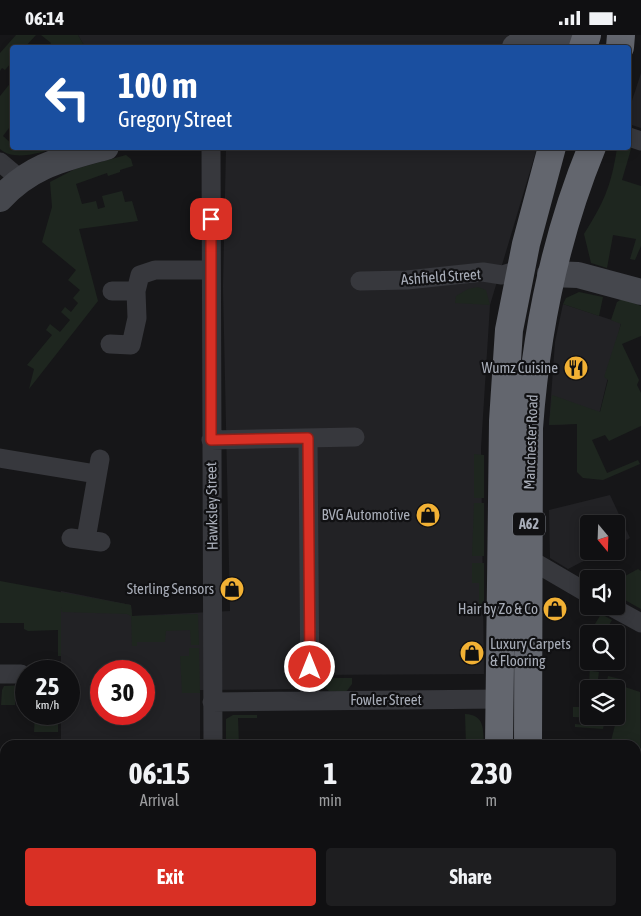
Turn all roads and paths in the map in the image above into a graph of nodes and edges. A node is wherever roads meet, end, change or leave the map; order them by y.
1 (563, 35) edge
2 (523, 45) edge
3 (95, 150) edge
4 (211, 150) edge
5 (551, 150) edge
6 (589, 155) edge
7 (0, 161) edge
8 (20, 179) junction
9 (0, 199) edge
10 (211, 270) junction
11 (536, 272) junction
12 (360, 281) dead end
13 (112, 291) dead end
14 (136, 291) junction
15 (641, 292) edge
16 (110, 344) dead end
17 (355, 437) dead end
18 (308, 438) junction
19 (211, 440) junction
20 (0, 458) edge
21 (86, 540) dead end
22 (529, 559) junction
23 (580, 589) edge
24 (625, 614) edge
25 (641, 623) edge
26 (15, 674) edge
27 (0, 675) edge
28 (500, 699) junction
29 (310, 700) junction
30 (212, 702) junction
31 (213, 740) edge
32 (499, 740) edge
33 (528, 740) edge

1 - 2 street
3 - 8 street
4 - 10 street, Hawksley Street
5 - 11 highway, Manchester Road / A62
6 - 11 highway, A62
7 - 8 street
8 - 9 street
10 - 14 street
10 - 19 street, Hawksley Street
11 - 12 street, Ashfield Street
11 - 15 street
11 - 22 highway, Manchester Road / A62
11 - 28 highway, Manchester Road / A62
13 - 14 street
14 - 16 street
17 - 18 street
18 - 19 street
18 - 29 street
19 - 30 street, Hawksley Street
20 - 21 street
22 - 23 street
22 - 33 highway, Manchester Road / A62
24 - 25 street
26 - 27 street
28 - 29 street, Fowler Street
28 - 32 highway, Manchester Road / A62
29 - 30 street, Fowler Street
30 - 31 street, Hawksley Street

